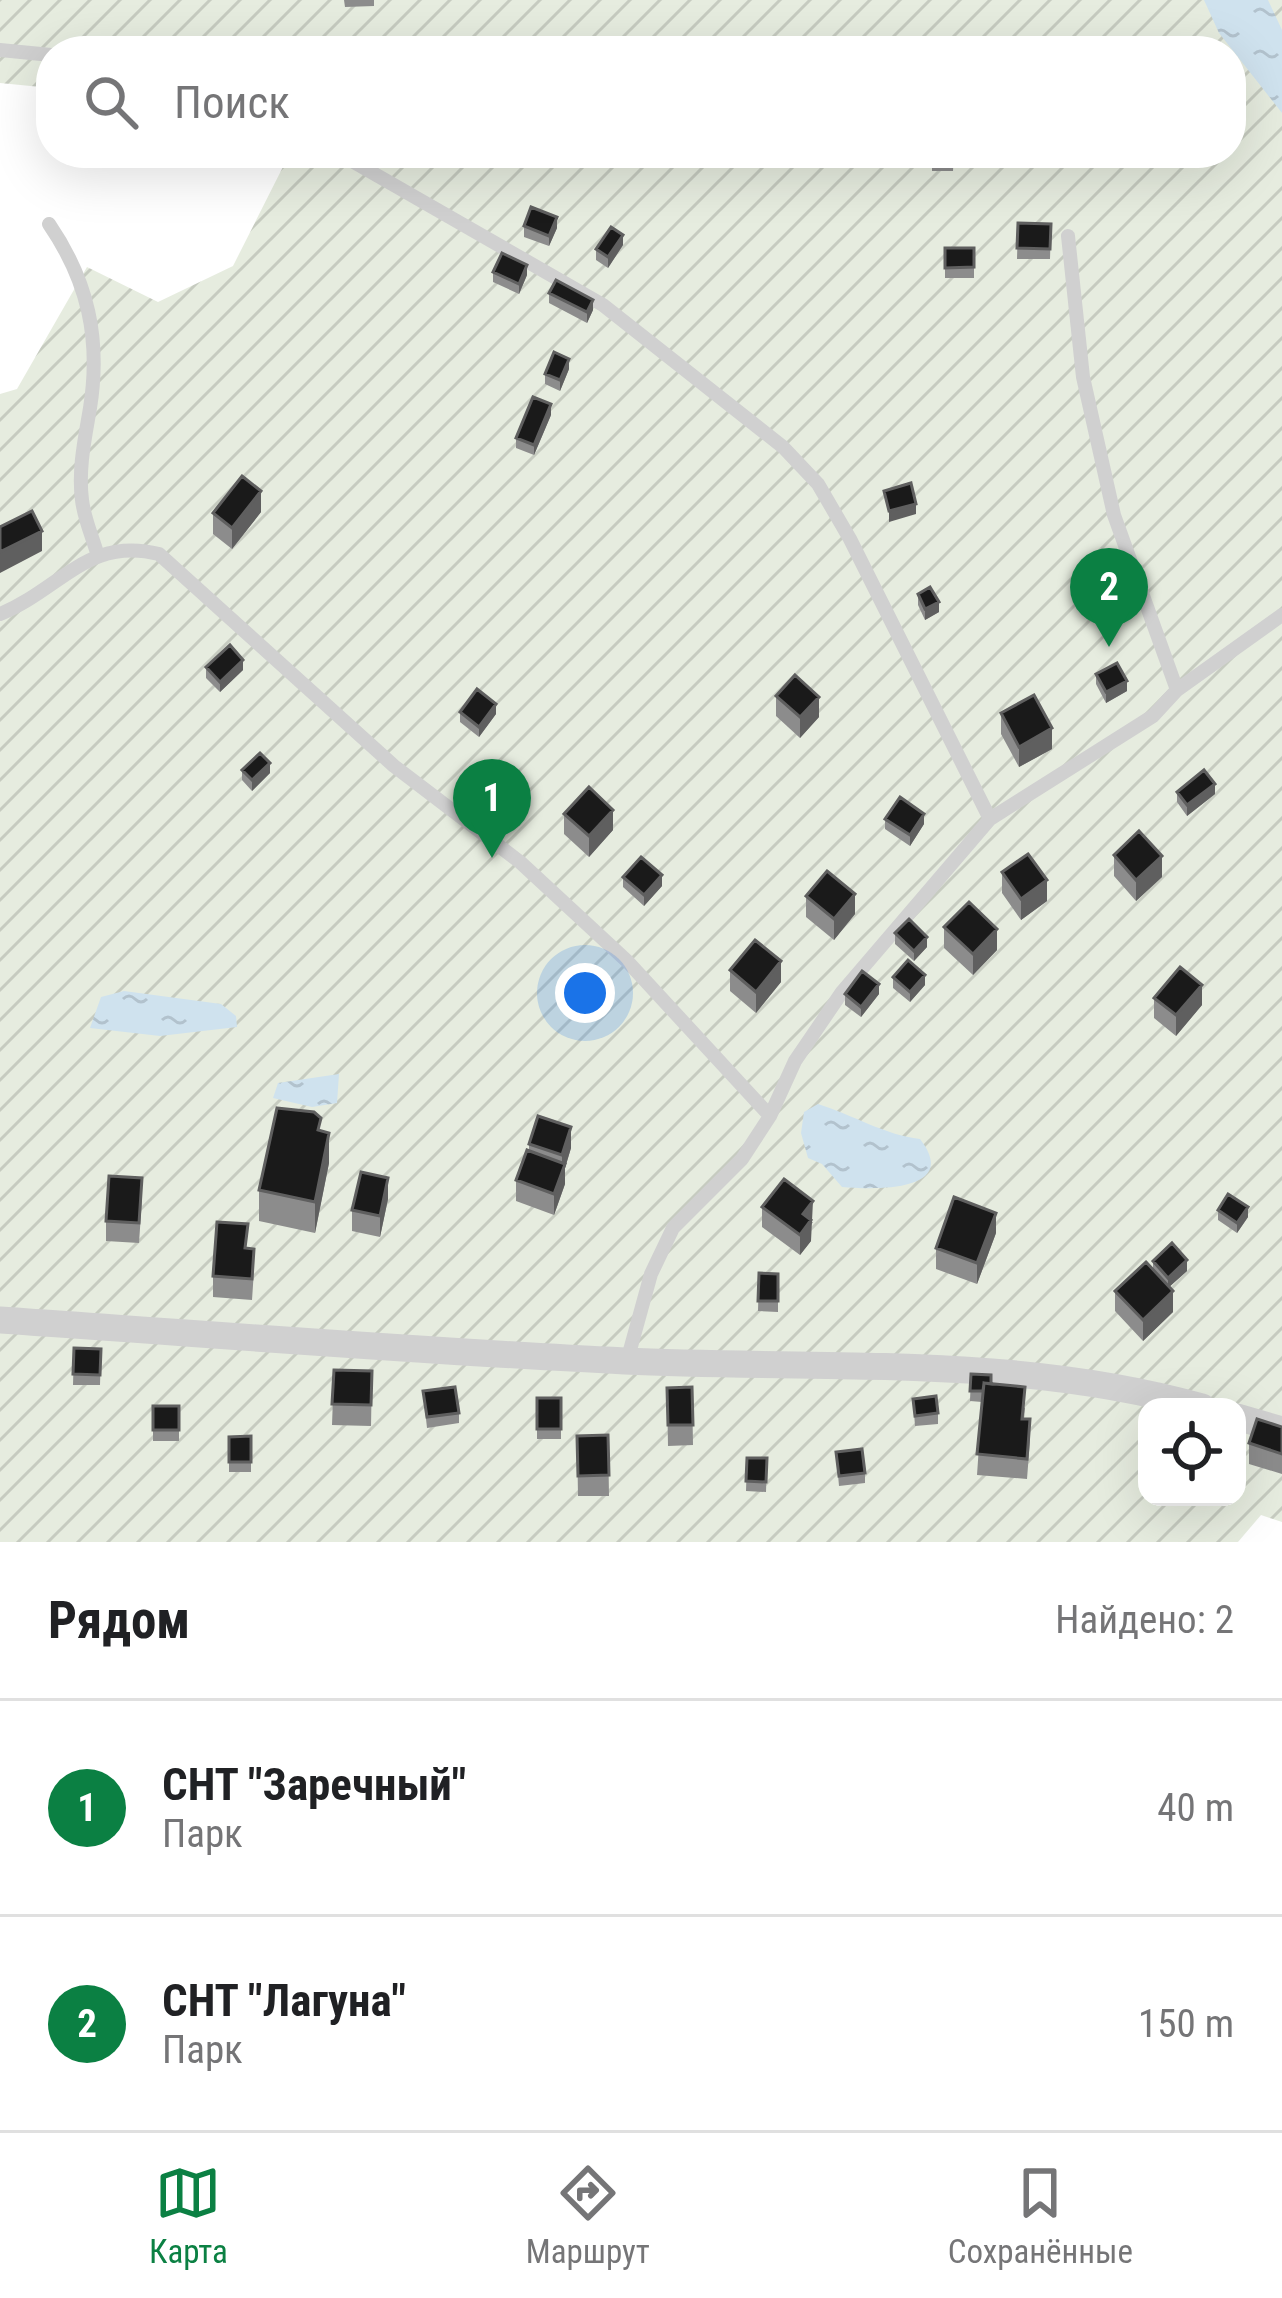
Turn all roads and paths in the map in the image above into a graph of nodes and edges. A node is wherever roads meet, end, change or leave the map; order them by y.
1 (0, 50) edge
2 (36, 54) edge
3 (364, 168) edge
4 (49, 224) dead end
5 (1068, 236) dead end
6 (97, 553) junction
7 (0, 614) edge
8 (1282, 615) edge
9 (1177, 690) junction
10 (990, 819) junction
11 (770, 1116) junction
12 (0, 1320) edge
13 (627, 1361) junction
14 (1159, 1398) edge
15 (1246, 1420) edge
16 (1282, 1430) edge

1 - 2 lane
3 - 10 lane
4 - 6 lane
5 - 9 lane
6 - 7 lane
6 - 11 lane
8 - 9 lane
9 - 10 lane
10 - 11 lane
11 - 13 lane
12 - 13 street
13 - 14 street
15 - 16 street

